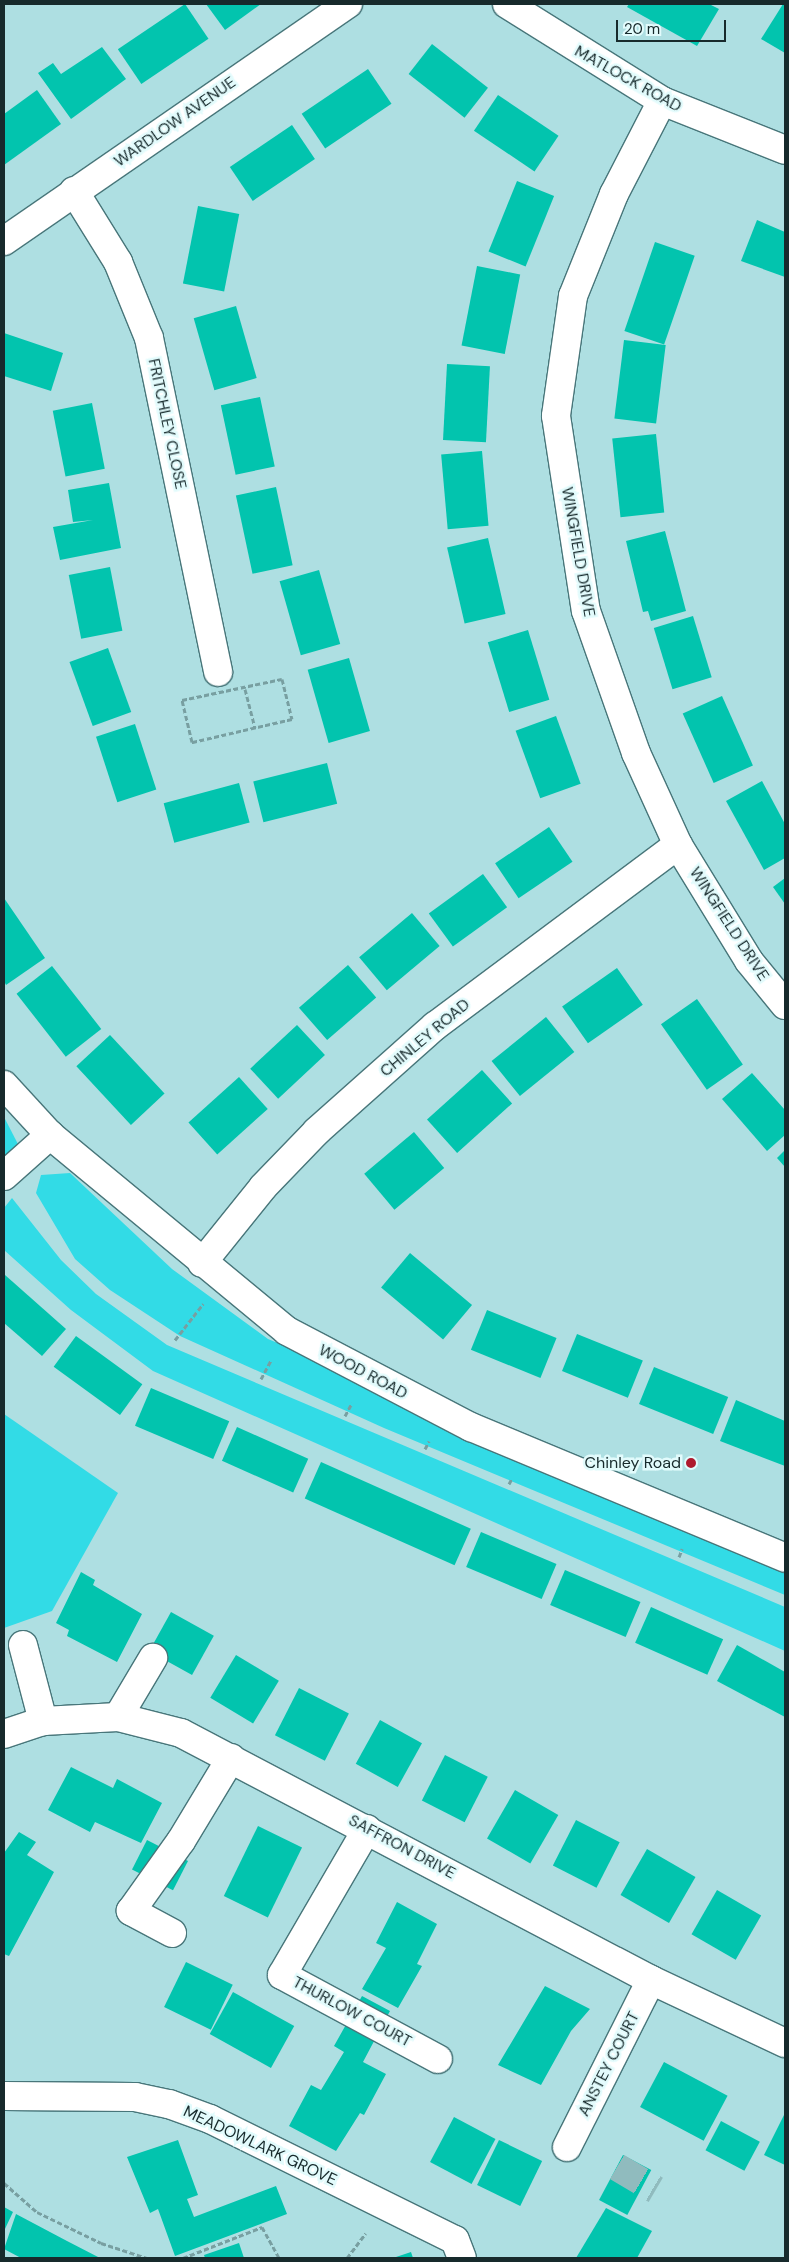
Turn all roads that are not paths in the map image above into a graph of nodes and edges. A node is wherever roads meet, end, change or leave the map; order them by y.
1 (348, 4) edge
2 (508, 4) edge
3 (662, 102) junction
4 (785, 150) edge
5 (74, 191) junction
6 (4, 242) edge
7 (218, 672) dead end
8 (678, 845) junction
9 (785, 1005) edge
10 (4, 1085) edge
11 (50, 1135) junction
12 (4, 1176) edge
13 (212, 1271) junction
14 (785, 1558) edge
15 (23, 1645) dead end
16 (152, 1658) dead end
17 (118, 1717) junction
18 (43, 1721) junction
19 (4, 1734) edge
20 (231, 1758) junction
21 (367, 1829) junction
22 (172, 1933) dead end
23 (651, 1980) junction
24 (785, 2043) edge
25 (438, 2059) dead end
26 (4, 2096) edge
27 (567, 2147) dead end
28 (462, 2258) edge

1 - 5 street, WARDLOW AVENUE
2 - 3 street, MATLOCK ROAD
3 - 4 street, MATLOCK ROAD
3 - 8 street, WINGFIELD DRIVE
5 - 6 street, WARDLOW AVENUE
5 - 7 street, FRITCHLEY CLOSE
8 - 9 street, WINGFIELD DRIVE
8 - 13 street, CHINLEY ROAD
10 - 11 street, WOOD ROAD
11 - 12 street
11 - 13 street, WOOD ROAD
13 - 14 street, WOOD ROAD
15 - 18 street
16 - 17 street
17 - 18 street, SAFFRON DRIVE
17 - 20 street, SAFFRON DRIVE
18 - 19 street, SAFFRON DRIVE
20 - 21 street, SAFFRON DRIVE
20 - 22 street
21 - 23 street, SAFFRON DRIVE
21 - 25 street, THURLOW COURT
23 - 24 street, SAFFRON DRIVE
23 - 27 street, ANSTEY COURT
26 - 28 street, MEADOWLARK GROVE

